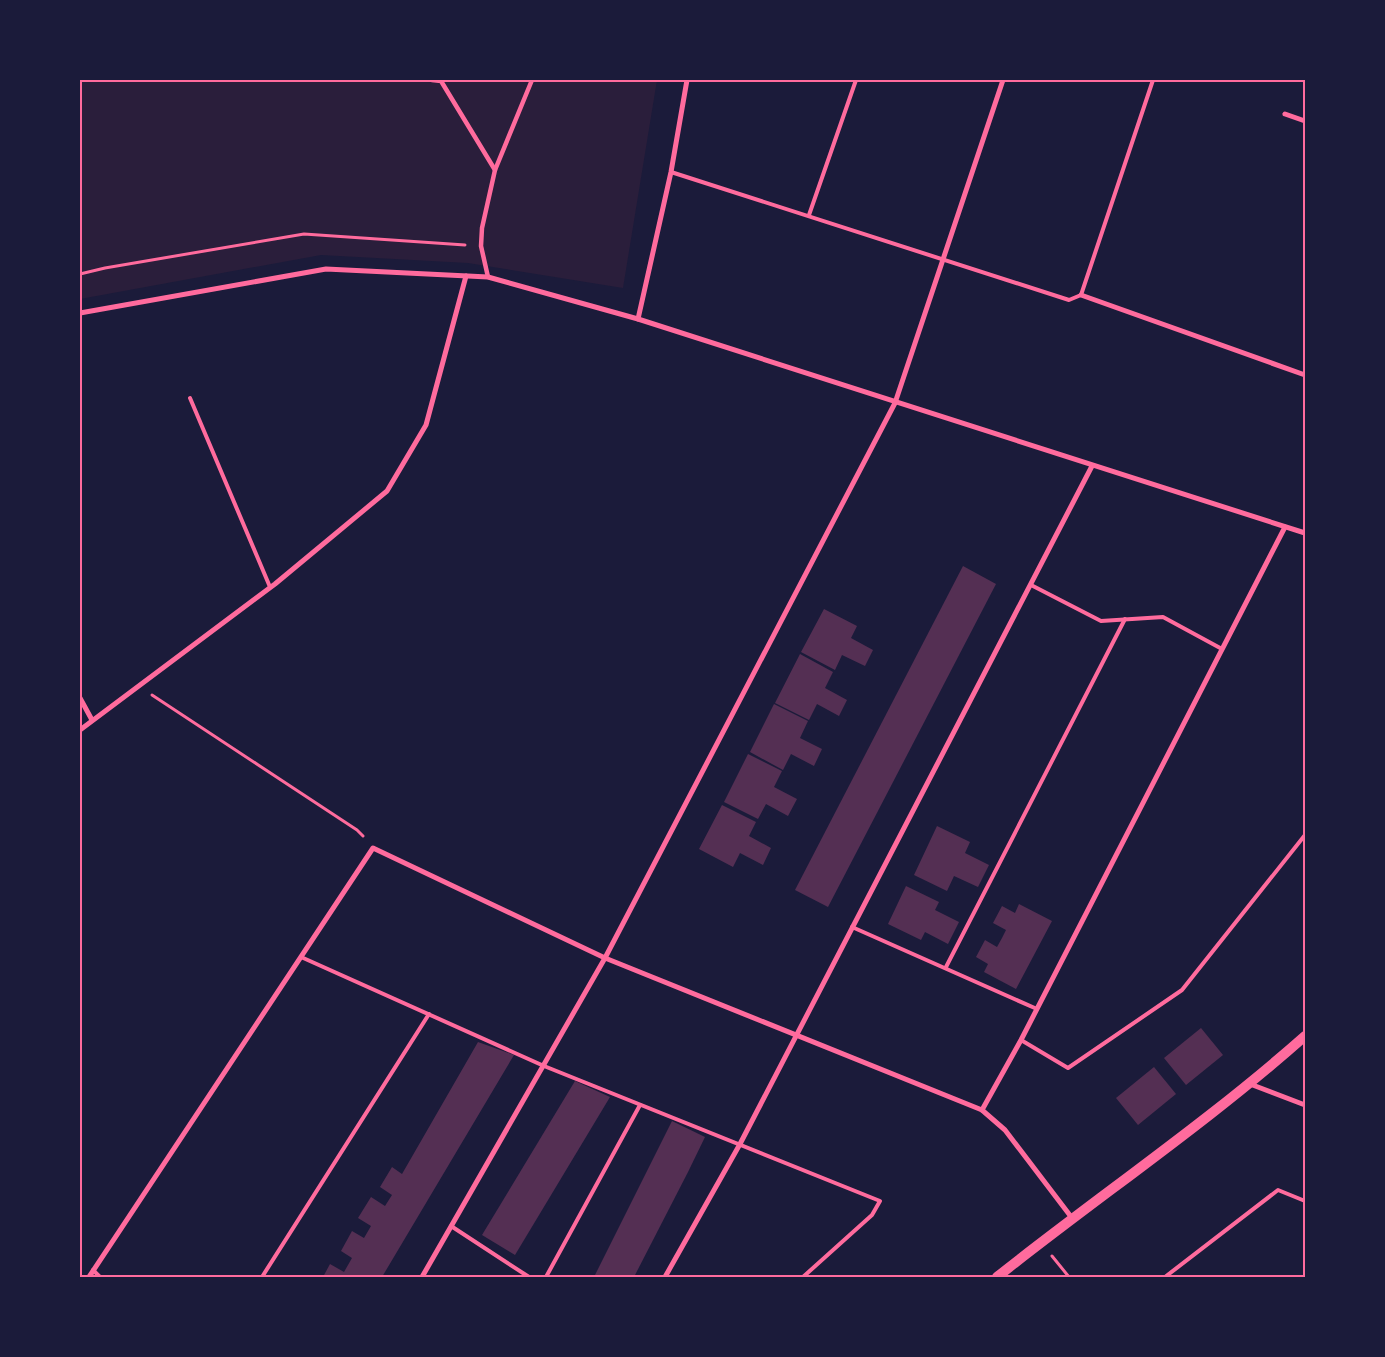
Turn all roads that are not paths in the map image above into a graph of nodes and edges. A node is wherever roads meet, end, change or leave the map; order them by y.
1 (432, 80) edge
2 (448, 80) edge
3 (532, 80) edge
4 (687, 80) edge
5 (856, 80) edge
6 (1003, 80) edge
7 (1153, 80) edge
8 (441, 81) junction
9 (1285, 114) dead end
10 (1305, 121) edge
11 (495, 170) junction
12 (671, 172) junction
13 (809, 215) junction
14 (943, 260) junction
15 (466, 276) junction
16 (488, 277) junction
17 (1081, 295) junction
18 (80, 313) edge
19 (638, 319) junction
20 (1305, 375) edge
21 (190, 398) dead end
22 (895, 403) junction
23 (1092, 466) junction
24 (1285, 527) junction
25 (1305, 533) edge
26 (1031, 585) junction
27 (270, 587) junction
28 (1125, 620) junction
29 (1222, 649) junction
30 (80, 698) edge
31 (92, 720) junction
32 (80, 730) edge
33 (1305, 835) edge
34 (852, 927) junction
35 (301, 957) junction
36 (605, 958) junction
37 (946, 967) junction
38 (1037, 1009) junction
39 (429, 1014) junction
40 (1305, 1036) edge
41 (795, 1037) junction
42 (1021, 1040) junction
43 (544, 1066) junction
44 (1250, 1084) junction
45 (640, 1105) junction
46 (1305, 1105) edge
47 (982, 1110) junction
48 (740, 1144) junction
49 (1305, 1202) edge
50 (1072, 1218) junction
51 (451, 1226) junction
52 (93, 1270) junction
53 (89, 1277) edge
54 (100, 1277) edge
55 (262, 1277) edge
56 (422, 1277) edge
57 (529, 1277) edge
58 (546, 1277) edge
59 (665, 1277) edge
60 (803, 1277) edge
61 (997, 1277) edge
62 (1165, 1277) edge

1 - 8 street
2 - 8 street
3 - 11 street
4 - 12 street
5 - 13 lane
6 - 14 street
7 - 17 lane
8 - 11 street
9 - 10 street
11 - 16 street
12 - 13 lane
12 - 19 street
13 - 14 lane
14 - 17 lane
14 - 22 street
15 - 16 street
15 - 18 street
15 - 27 street
16 - 19 street
17 - 20 street
19 - 22 street
21 - 27 lane
22 - 23 street
22 - 36 street
23 - 24 street
23 - 26 street
24 - 25 street
24 - 29 street
26 - 28 lane
26 - 34 street
27 - 31 street
28 - 29 lane
28 - 37 lane
29 - 38 street
30 - 31 street
31 - 32 street
33 - 42 lane
34 - 37 lane
34 - 41 street
35 - 36 street
35 - 39 lane
35 - 52 street
36 - 41 street
36 - 43 street
37 - 38 lane
38 - 42 street
39 - 43 lane
39 - 55 lane
40 - 44 main road
41 - 47 street
41 - 48 street
42 - 47 street
43 - 45 lane
43 - 51 street
44 - 46 street
44 - 50 main road
45 - 48 lane
45 - 58 lane
47 - 50 street
48 - 59 street
48 - 60 lane
49 - 62 lane
50 - 61 main road
51 - 56 street
51 - 57 lane
52 - 53 street
52 - 54 lane

